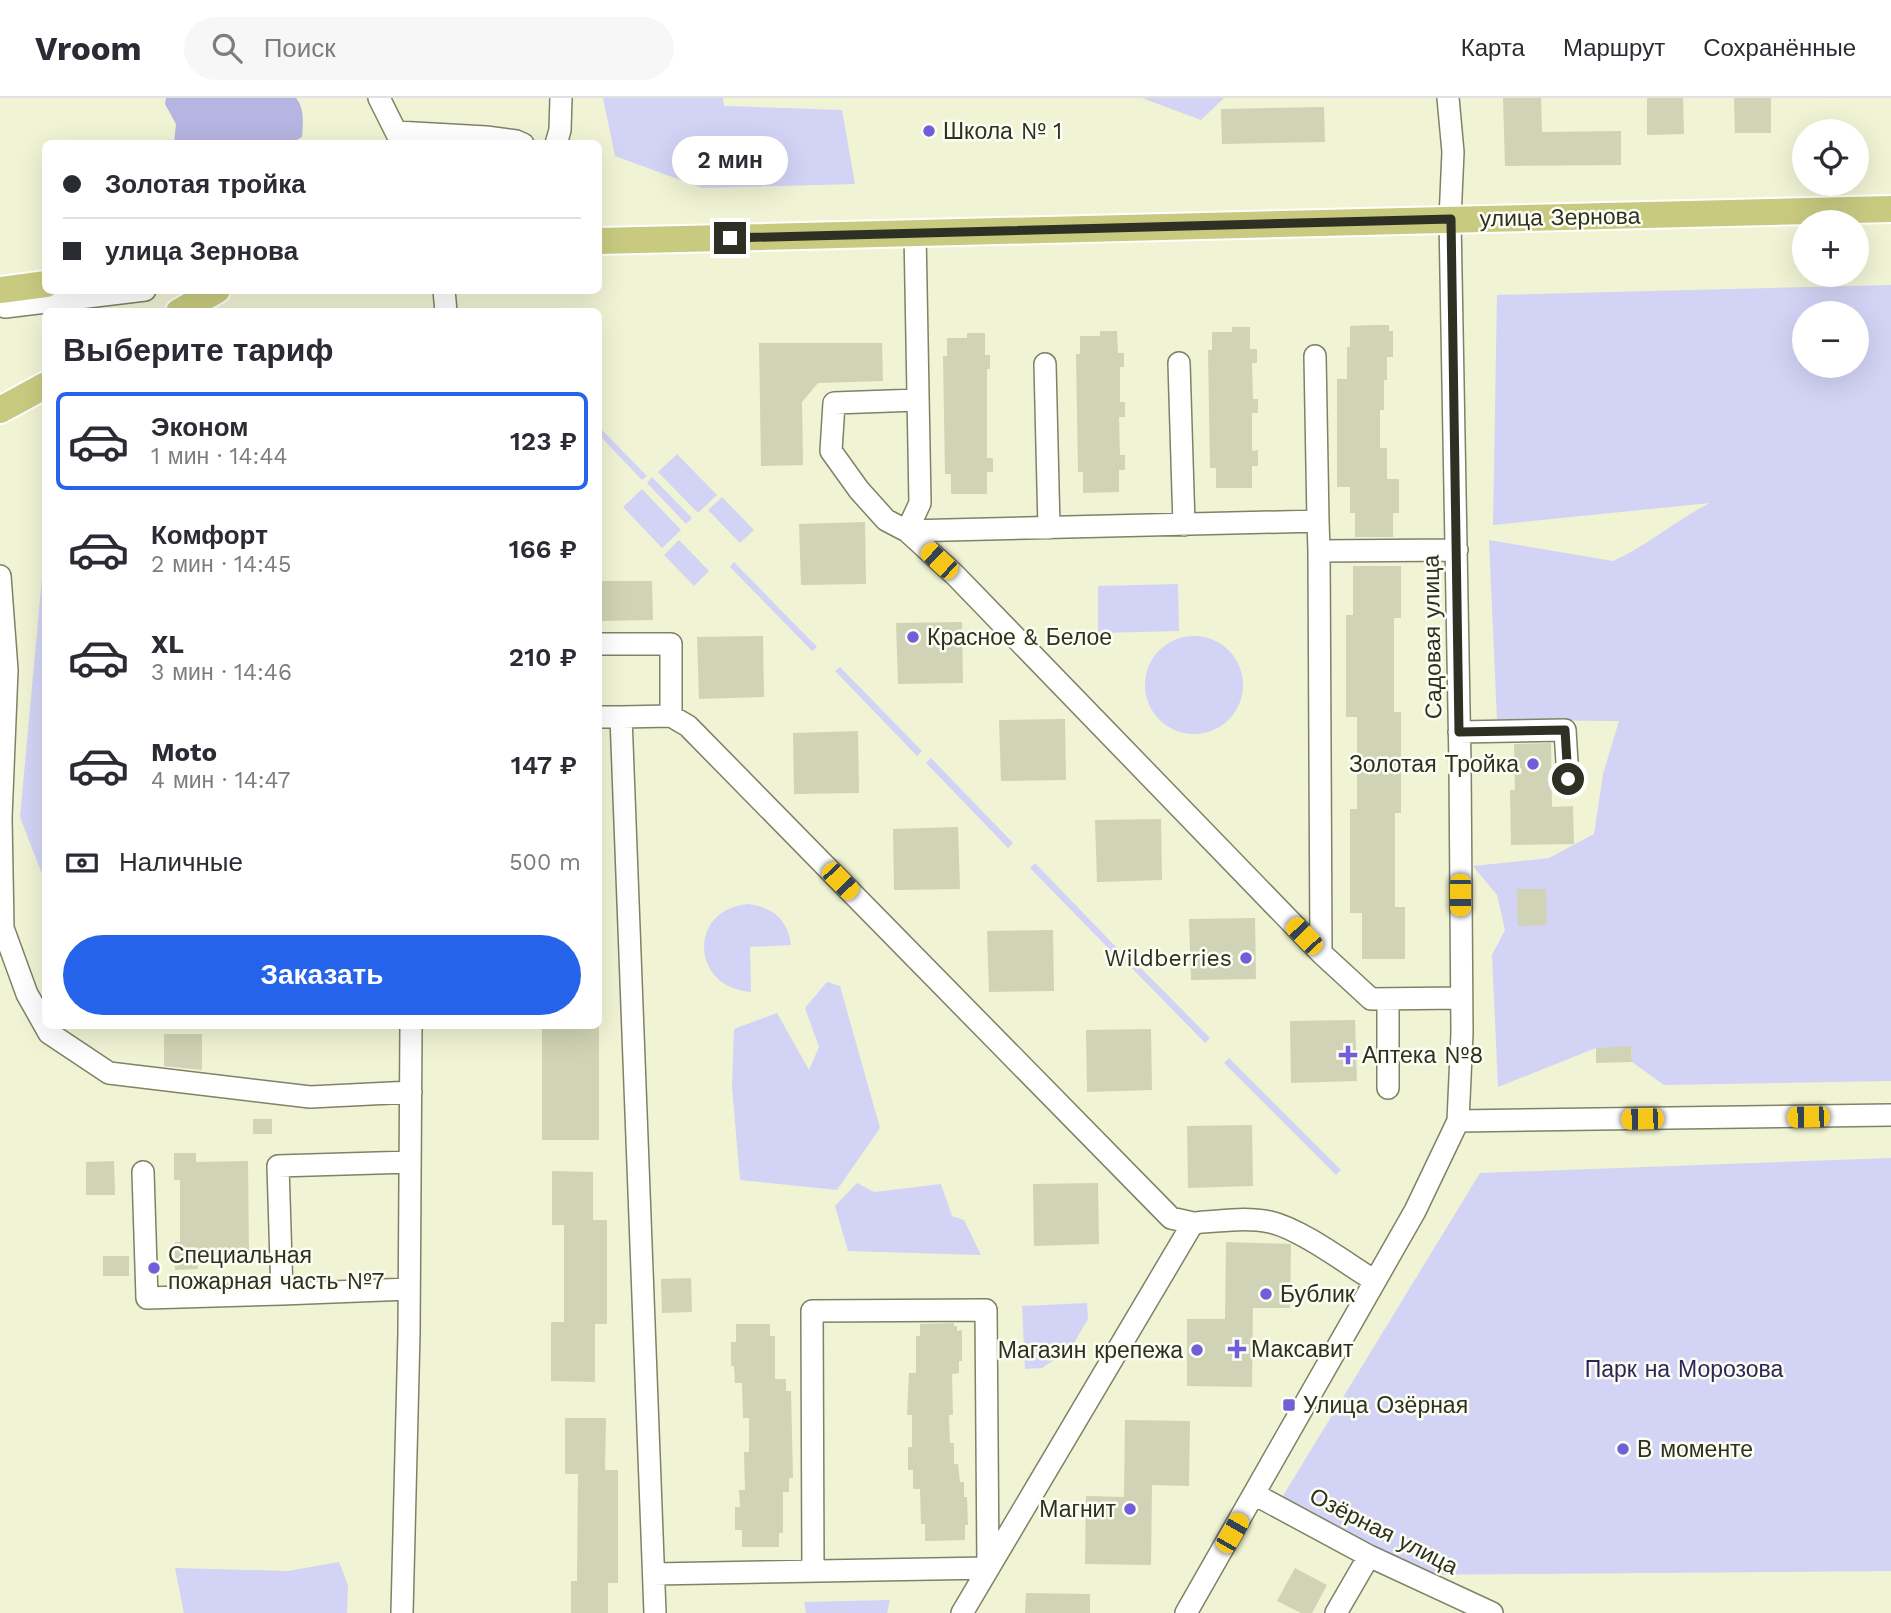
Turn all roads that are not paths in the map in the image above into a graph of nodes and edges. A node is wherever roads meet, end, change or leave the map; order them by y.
1 (379, 98) edge
2 (561, 98) edge
3 (1448, 98) edge
4 (399, 138) edge
5 (454, 140) edge
6 (557, 140) edge
7 (1891, 209) edge
8 (1451, 219) junction
9 (915, 232) junction
10 (602, 241) edge
11 (42, 284) edge
12 (0, 289) edge
13 (110, 294) edge
14 (210, 294) edge
15 (0, 304) edge
16 (186, 308) edge
17 (1315, 356) dead end
18 (1179, 363) dead end
19 (1045, 365) dead end
20 (42, 387) edge
21 (918, 400) junction
22 (0, 410) edge
23 (1318, 521) junction
24 (1184, 525) junction
25 (1049, 528) junction
26 (907, 531) junction
27 (1457, 550) junction
28 (1319, 551) junction
29 (0, 576) edge
30 (602, 644) edge
31 (3, 670) edge
32 (671, 716) junction
33 (602, 717) edge
34 (621, 717) junction
35 (1459, 732) junction
36 (1568, 779) dead end
37 (1, 831) edge
38 (1321, 953) junction
39 (1461, 998) junction
40 (1388, 999) junction
41 (42, 1021) edge
42 (47, 1029) edge
43 (411, 1029) edge
44 (1388, 1088) dead end
45 (411, 1091) junction
46 (1891, 1115) edge
47 (1458, 1121) junction
48 (410, 1162) junction
49 (143, 1172) dead end
50 (1193, 1223) junction
51 (1375, 1281) junction
52 (409, 1289) junction
53 (282, 1294) junction
54 (1254, 1494) junction
55 (1369, 1556) junction
56 (988, 1568) junction
57 (813, 1571) junction
58 (654, 1574) junction
59 (402, 1613) edge
60 (655, 1613) edge
61 (962, 1613) edge
62 (1186, 1613) edge
63 (1336, 1613) edge
64 (1492, 1613) edge

1 - 4 street
2 - 6 street
3 - 8 street, Садовая улица
4 - 5 street
7 - 8 main road, улица Зернова
8 - 9 main road, улица Зернова
8 - 27 street, Садовая улица
9 - 10 main road, улица Зернова
9 - 21 street
11 - 12 main road
13 - 15 street
14 - 16 main road
17 - 23 street
18 - 24 street
19 - 25 street
20 - 22 main road
21 - 26 street
21 - 26 street
23 - 24 street
23 - 28 street
24 - 25 street
25 - 26 street
26 - 38 street
27 - 28 street
27 - 35 street, Садовая улица
28 - 38 street
29 - 31 street
30 - 32 street
31 - 37 street
32 - 34 street
32 - 50 street
33 - 34 street
34 - 58 street
35 - 36 street
35 - 39 street, Садовая улица
37 - 41 street
38 - 40 street
39 - 40 street
39 - 47 street, Садовая улица
40 - 44 street
42 - 45 street
43 - 45 street
45 - 48 street
46 - 47 street
47 - 51 street, Садовая улица
48 - 52 street
48 - 53 street
49 - 53 street
50 - 51 street
50 - 56 street
51 - 54 street, Садовая улица
52 - 53 street
52 - 59 street
54 - 55 street, Озёрная улица
54 - 62 street, Садовая улица
55 - 63 street
55 - 64 street, Озёрная улица
56 - 57 street
56 - 57 street
56 - 61 street
57 - 58 street
58 - 60 street

